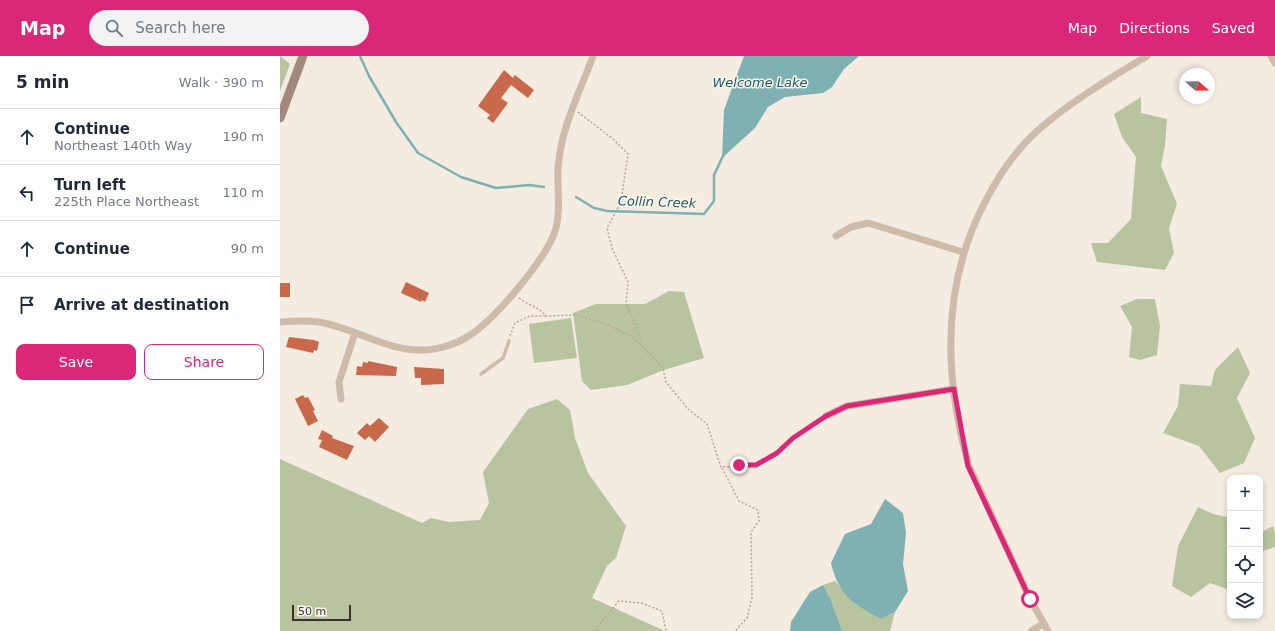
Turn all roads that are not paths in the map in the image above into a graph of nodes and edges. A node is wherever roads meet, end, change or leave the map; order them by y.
1 (303, 56) edge
2 (593, 56) edge
3 (1147, 56) edge
4 (1271, 56) edge
5 (1275, 63) edge
6 (280, 118) edge
7 (836, 236) dead end
8 (963, 252) junction
9 (280, 322) edge
10 (355, 333) junction
11 (509, 341) road end
12 (482, 374) dead end
13 (954, 389) junction
14 (341, 399) dead end
15 (826, 416) road end
16 (1043, 624) junction
17 (1031, 631) edge
18 (1048, 631) edge

1 - 6 street
2 - 10 street
3 - 8 street
4 - 5 street
7 - 8 street
8 - 13 street
9 - 10 street
10 - 14 street
11 - 12 lane
13 - 15 street
13 - 16 street
16 - 17 street
16 - 18 street

